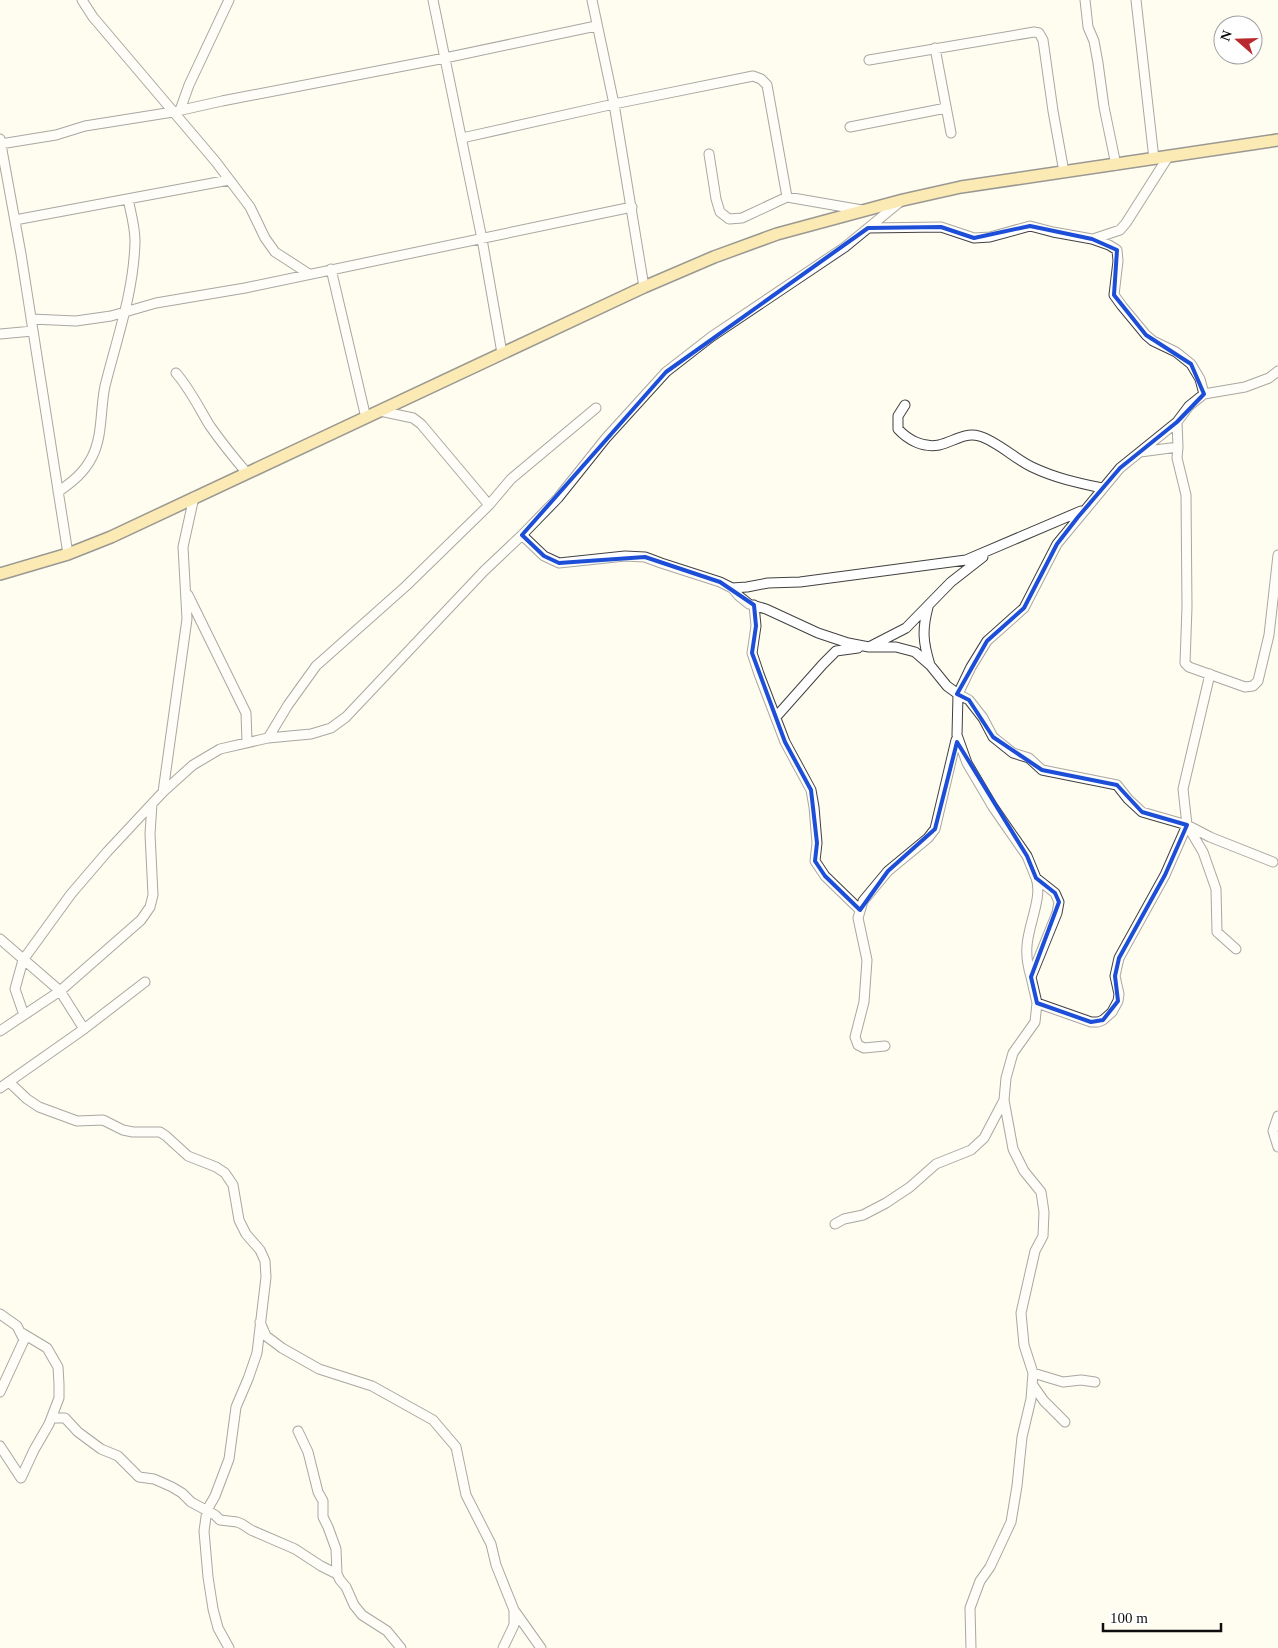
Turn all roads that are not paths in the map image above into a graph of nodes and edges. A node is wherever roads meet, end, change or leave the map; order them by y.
1 (82, 0) edge
2 (229, 0) edge
3 (434, 0) edge
4 (592, 0) edge
5 (1085, 0) edge
6 (1136, 0) edge
7 (596, 26) junction
8 (935, 48) junction
9 (445, 58) junction
10 (869, 60) dead end
11 (614, 104) junction
12 (946, 108) junction
13 (177, 111) junction
14 (850, 127) dead end
15 (951, 133) dead end
16 (462, 138) junction
17 (1278, 140) edge
18 (0, 142) edge
19 (709, 154) dead end
20 (1168, 157) junction
21 (1154, 159) junction
22 (1116, 165) junction
23 (1064, 172) junction
24 (228, 180) junction
25 (787, 197) junction
26 (128, 199) junction
27 (903, 200) junction
28 (632, 207) junction
29 (862, 210) junction
30 (15, 220) junction
31 (868, 228) junction
32 (482, 239) junction
33 (1092, 239) junction
34 (332, 269) junction
35 (309, 274) junction
36 (644, 287) junction
37 (126, 312) junction
38 (31, 319) junction
39 (33, 331) junction
40 (0, 334) edge
41 (502, 353) junction
42 (1278, 370) edge
43 (176, 373) dead end
44 (1204, 394) junction
45 (905, 405) dead end
46 (596, 408) dead end
47 (380, 411) junction
48 (366, 418) junction
49 (1178, 422) junction
50 (1178, 447) junction
51 (1140, 452) junction
52 (247, 473) junction
53 (1102, 488) junction
54 (58, 492) junction
55 (194, 497) junction
56 (489, 505) junction
57 (1084, 510) junction
58 (522, 535) junction
59 (991, 551) junction
60 (68, 554) junction
61 (1278, 555) edge
62 (0, 574) edge
63 (732, 588) junction
64 (186, 590) junction
65 (754, 605) junction
66 (929, 606) junction
67 (869, 647) junction
68 (930, 665) junction
69 (1210, 674) junction
70 (958, 694) junction
71 (776, 717) junction
72 (957, 736) junction
73 (268, 738) junction
74 (247, 741) junction
75 (163, 792) junction
76 (152, 804) junction
77 (1187, 824) junction
78 (1273, 862) dead end
79 (1036, 878) junction
80 (860, 910) junction
81 (0, 939) edge
82 (1236, 949) dead end
83 (23, 960) junction
84 (1031, 977) junction
85 (145, 982) dead end
86 (60, 991) junction
87 (1036, 1003) junction
88 (24, 1015) junction
89 (84, 1029) junction
90 (0, 1031) edge
91 (885, 1046) dead end
92 (9, 1082) junction
93 (0, 1088) edge
94 (1004, 1100) junction
95 (1278, 1116) edge
96 (1278, 1147) edge
97 (835, 1224) dead end
98 (0, 1314) edge
99 (260, 1322) junction
100 (22, 1333) junction
101 (1033, 1373) junction
102 (1095, 1382) dead end
103 (1032, 1384) junction
104 (0, 1392) edge
105 (52, 1418) junction
106 (1065, 1422) dead end
107 (298, 1431) dead end
108 (0, 1446) edge
109 (207, 1510) junction
110 (337, 1574) junction
111 (514, 1610) junction
112 (538, 1646) edge
113 (229, 1648) edge
114 (401, 1648) edge
115 (503, 1648) edge
116 (971, 1648) edge

1 - 13 street
2 - 13 street
3 - 9 street
4 - 7 street
5 - 22 street
6 - 21 street
7 - 9 street
7 - 11 street
8 - 10 street
8 - 12 street
8 - 23 street
9 - 13 street
9 - 16 street
11 - 16 street
11 - 25 street
11 - 28 street
12 - 14 street
12 - 15 street
13 - 18 street
13 - 24 street
16 - 32 street
17 - 20 main road
18 - 30 street
19 - 25 street
20 - 21 main road
20 - 33 street
21 - 22 main road
22 - 23 main road
23 - 27 main road
24 - 26 street
24 - 35 street
25 - 29 street
26 - 30 street
26 - 37 street
27 - 29 main road
27 - 31 street
28 - 32 street
28 - 36 street
29 - 36 main road
30 - 38 street
31 - 33 street
31 - 58 street
32 - 34 street
32 - 41 street
33 - 44 street
34 - 35 street
34 - 48 street
35 - 37 street
36 - 41 main road
37 - 38 street
37 - 54 street
38 - 39 street
39 - 40 street
39 - 54 street
41 - 47 main road
42 - 44 street
43 - 52 street
44 - 49 street
45 - 53 street
46 - 56 street
47 - 48 main road
47 - 56 street
48 - 52 main road
49 - 50 street
49 - 51 street
50 - 51 street
50 - 69 street
51 - 53 street
52 - 55 main road
53 - 57 street
54 - 60 street
55 - 60 main road
55 - 64 street
56 - 73 street
57 - 59 street
57 - 70 street
58 - 63 street
58 - 73 street
59 - 63 street
59 - 66 street
60 - 62 main road
61 - 69 street
63 - 65 street
64 - 74 street
64 - 75 street
65 - 67 street
65 - 71 street
66 - 67 street
66 - 68 street
67 - 68 street
67 - 71 street
68 - 70 street
69 - 77 street
70 - 72 street
70 - 77 street
71 - 80 street
72 - 79 street
72 - 80 street
73 - 74 street
74 - 75 street
75 - 76 street
76 - 83 street
76 - 86 street
77 - 78 street
77 - 82 street
77 - 87 street
79 - 84 street
79 - 84 street
80 - 91 street
81 - 83 street
83 - 86 street
83 - 88 street
84 - 87 street
85 - 89 street
86 - 88 street
86 - 89 street
87 - 94 street
88 - 90 street
89 - 92 street
92 - 93 street
92 - 99 street
94 - 97 street
94 - 101 street
95 - 96 street
98 - 100 street
99 - 109 street
99 - 111 street
100 - 104 street
100 - 105 street
101 - 102 street
101 - 103 street
103 - 106 street
103 - 116 street
105 - 108 street
105 - 109 street
107 - 110 street
109 - 110 street
109 - 113 street
110 - 114 street
111 - 112 street
111 - 115 street

